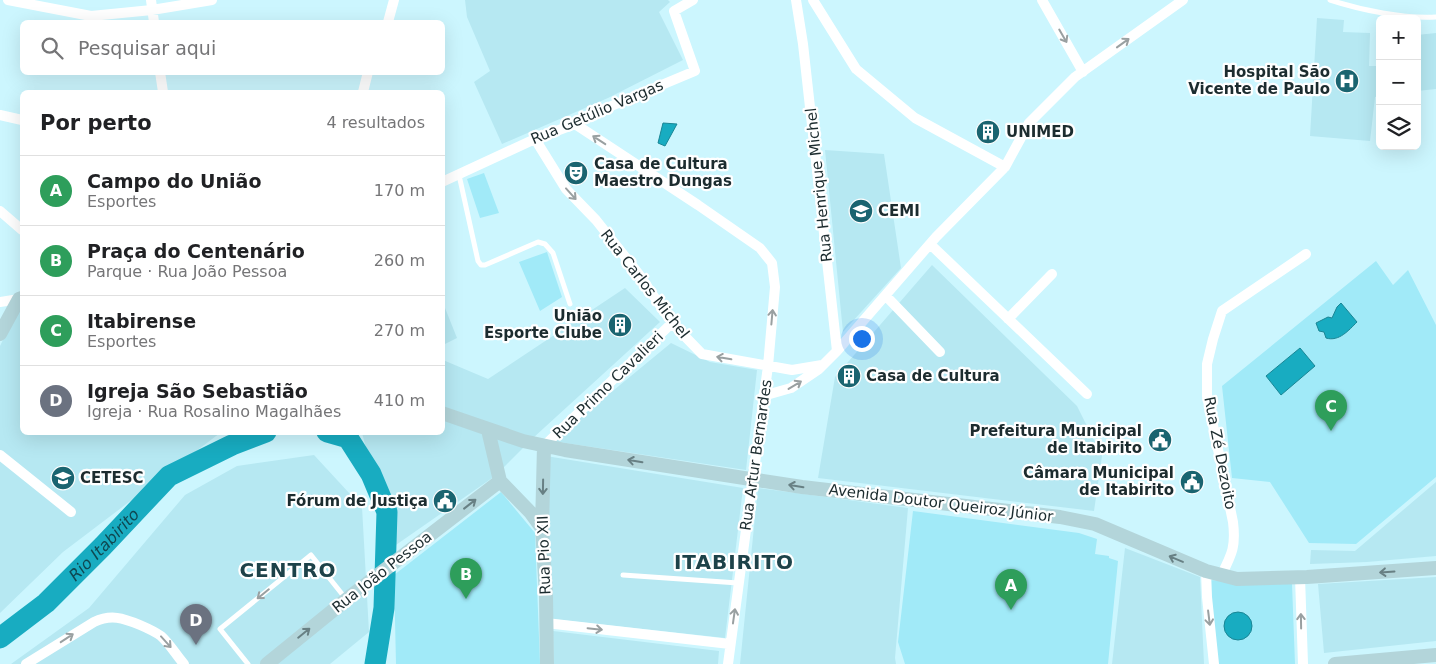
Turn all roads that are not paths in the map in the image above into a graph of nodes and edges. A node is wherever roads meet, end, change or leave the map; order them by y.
1 (8, 0) edge
2 (212, 0) edge
3 (394, 0) edge
4 (693, 0) edge
5 (796, 0) edge
6 (813, 0) edge
7 (1042, 0) edge
8 (1183, 0) edge
9 (1330, 0) edge
10 (151, 5) edge
11 (1436, 17) edge
12 (154, 20) edge
13 (389, 20) edge
14 (1083, 72) junction
15 (160, 75) edge
16 (367, 75) edge
17 (163, 90) edge
18 (364, 90) edge
19 (0, 115) edge
20 (20, 120) edge
21 (575, 124) junction
22 (535, 139) junction
23 (1005, 167) junction
24 (459, 174) junction
25 (445, 181) edge
26 (0, 211) edge
27 (20, 228) edge
28 (933, 240) junction
29 (1306, 254) dead end
30 (1052, 274) dead end
31 (886, 296) junction
32 (20, 298) edge
33 (20, 300) edge
34 (0, 302) edge
35 (570, 304) dead end
36 (1008, 319) junction
37 (672, 323) junction
38 (0, 334) edge
39 (838, 351) junction
40 (940, 352) dead end
41 (823, 365) junction
42 (768, 366) junction
43 (1087, 394) dead end
44 (763, 396) junction
45 (445, 414) edge
46 (488, 430) junction
47 (544, 446) junction
48 (0, 455) edge
49 (753, 479) junction
50 (500, 481) junction
51 (71, 512) dead end
52 (542, 528) junction
53 (1436, 568) edge
54 (1206, 571) junction
55 (623, 575) dead end
56 (1221, 576) junction
57 (1300, 577) junction
58 (739, 583) junction
59 (349, 597) junction
60 (546, 624) junction
61 (730, 644) junction
62 (1436, 655) edge
63 (26, 664) edge
64 (184, 664) edge
65 (248, 664) edge
66 (267, 664) edge
67 (547, 664) edge
68 (728, 664) edge
69 (1214, 664) edge
70 (1302, 664) edge
71 (1335, 664) edge

1 - 10 street
2 - 10 street
3 - 13 street
4 - 21 street, Rua Getúlio Vargas
5 - 39 street, Rua Henrique Michel
6 - 23 street
7 -> 14 street
14 -> 8 street
9 - 11 lane
10 - 12 street
14 - 23 street
15 - 17 street
16 - 18 street
19 - 20 street
21 - 22 street, Rua Getúlio Vargas
42 -> 21 street, Rua Artur Bernardes
22 - 24 street, Rua Getúlio Vargas
22 -> 37 street, Rua Carlos Michel
23 - 28 street
24 - 25 street, Rua Getúlio Vargas
24 - 35 lane
26 - 27 street
28 - 31 street
28 - 36 street
29 - 56 street, Rua Zé Dezoito
30 - 36 street
31 - 39 street
31 - 40 street
32 - 34 street
33 - 38 main road
36 - 43 street
42 -> 37 street, Rua Carlos Michel
37 - 47 street, Rua Primo Cavalieri
39 - 41 street
41 - 42 street, Rua Carlos Michel
44 -> 41 street
42 - 44 street, Rua Artur Bernardes
44 - 49 street, Rua Artur Bernardes
45 - 46 main road, Avenida Doutor Queiroz Júnior
46 - 47 main road, Avenida Doutor Queiroz Júnior
46 - 50 main road
49 -> 47 main road, Avenida Doutor Queiroz Júnior
47 -> 52 main road, Rua Pio XII
48 - 51 street
54 -> 49 main road, Avenida Doutor Queiroz Júnior
49 - 58 street, Rua Artur Bernardes
50 - 52 main road
59 -> 50 main road, Rua João Pessoa
52 - 60 main road, Rua Pio XII
53 -> 57 main road, Avenida Doutor Queiroz Júnior
54 - 56 main road, Avenida Doutor Queiroz Júnior
54 -> 69 street
55 - 58 lane
56 - 57 main road, Avenida Doutor Queiroz Júnior
70 -> 57 street
61 -> 58 street, Rua Artur Bernardes
59 -> 65 lane
66 -> 59 main road, Rua João Pessoa
60 -> 61 street
60 - 67 main road, Rua Pio XII
61 - 68 street, Rua Artur Bernardes
62 - 71 main road
63 -> 64 street

